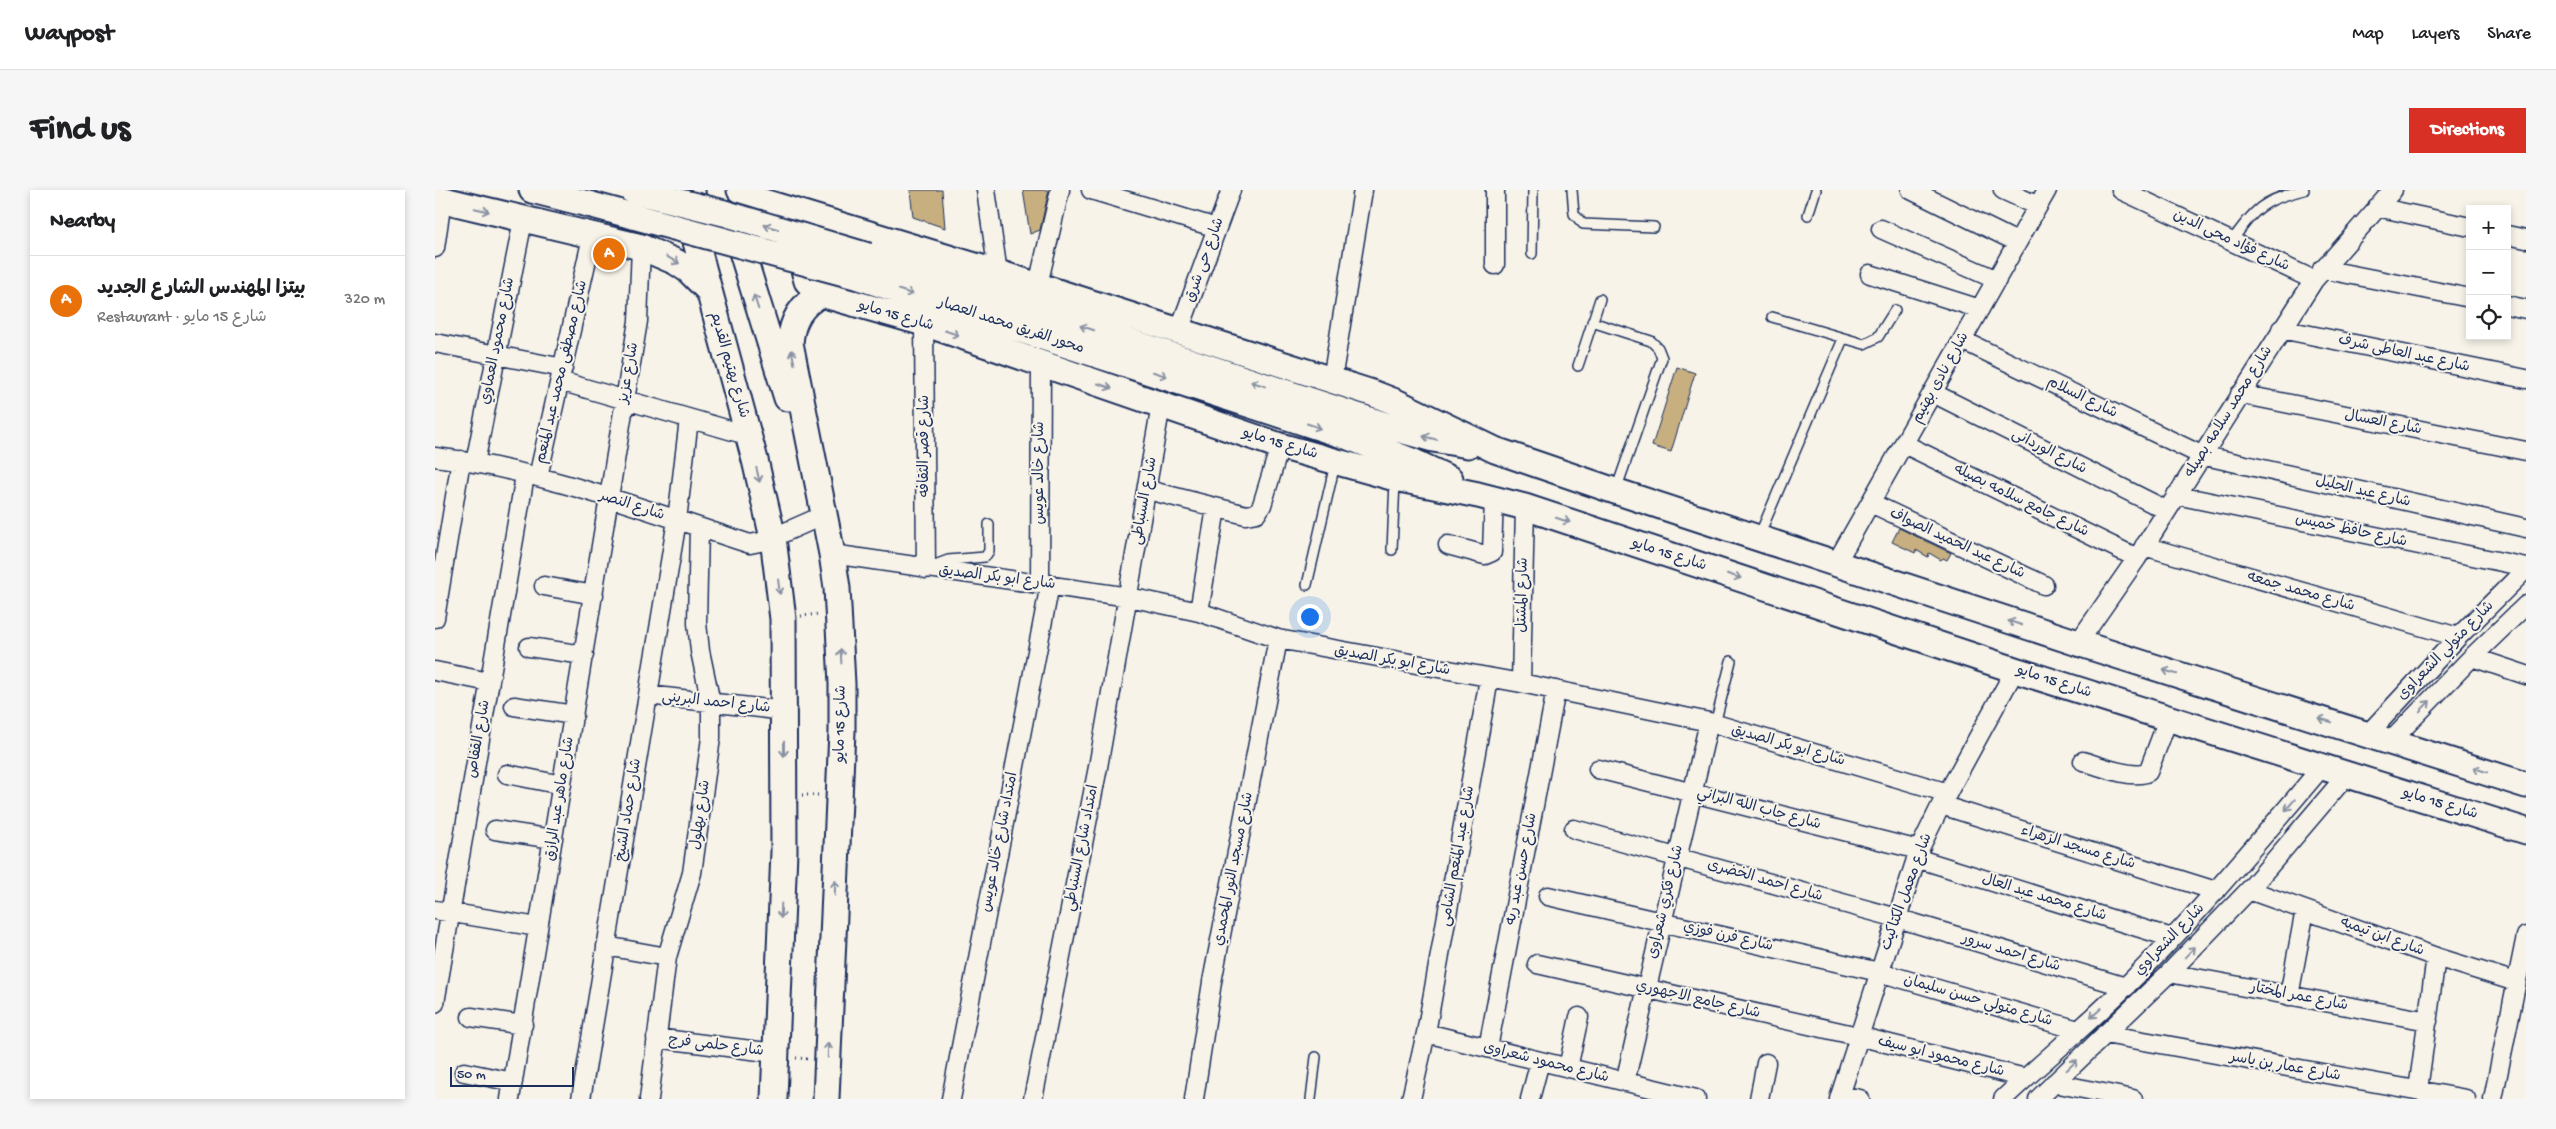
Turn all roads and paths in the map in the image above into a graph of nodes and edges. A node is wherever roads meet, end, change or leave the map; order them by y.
1 (532, 190) edge
2 (631, 190) edge
3 (662, 190) edge
4 (692, 190) edge
5 (729, 190) edge
6 (740, 190) edge
7 (986, 190) edge
8 (1061, 190) edge
9 (1091, 190) edge
10 (1231, 190) edge
11 (1363, 190) edge
12 (1495, 190) edge
13 (1533, 190) edge
14 (1572, 190) edge
15 (1816, 190) edge
16 (1911, 190) edge
17 (2003, 190) edge
18 (2047, 190) edge
19 (2121, 190) edge
20 (2304, 190) edge
21 (2393, 190) edge
22 (439, 199) edge
23 (2038, 206) junction
24 (2377, 207) junction
25 (1808, 216) dead end
26 (523, 220) junction
27 (841, 226) junction
28 (2466, 226) edge
29 (1654, 227) dead end
30 (1217, 228) junction
31 (1881, 229) dead end
32 (2511, 236) edge
33 (592, 237) junction
34 (2526, 239) edge
35 (2017, 242) junction
36 (2231, 242) junction
37 (435, 248) edge
38 (641, 248) junction
39 (1532, 254) dead end
40 (1495, 265) dead end
41 (998, 272) junction
42 (1870, 274) dead end
43 (2318, 275) junction
44 (1997, 280) junction
45 (1038, 285) junction
46 (708, 290) junction
47 (821, 294) junction
48 (2466, 297) edge
49 (1600, 299) dead end
50 (2511, 306) edge
51 (1980, 309) junction
52 (2526, 309) edge
53 (1895, 310) dead end
54 (1772, 317) dead end
55 (1592, 322) junction
56 (924, 323) junction
57 (2281, 329) junction
58 (1179, 331) junction
59 (1843, 339) junction
60 (1962, 340) junction
61 (435, 343) edge
62 (495, 355) junction
63 (1041, 363) junction
64 (1577, 366) dead end
65 (561, 375) junction
66 (2526, 379) edge
67 (1332, 380) junction
68 (1933, 393) junction
69 (2240, 394) junction
70 (624, 400) junction
71 (1161, 405) junction
72 (689, 418) junction
73 (749, 436) junction
74 (1904, 444) junction
75 (1280, 446) junction
76 (1495, 450) junction
77 (2526, 451) edge
78 (2201, 455) junction
79 (435, 457) edge
80 (1336, 461) junction
81 (468, 462) junction
82 (531, 476) junction
83 (1395, 478) junction
84 (1148, 490) junction
85 (1615, 491) junction
86 (2176, 495) junction
87 (1486, 497) junction
88 (610, 498) junction
89 (1871, 503) junction
90 (1525, 507) junction
91 (1217, 508) junction
92 (2166, 510) junction
93 (823, 515) junction
94 (677, 520) junction
95 (989, 524) dead end
96 (699, 528) junction
97 (2526, 528) edge
98 (773, 538) junction
99 (1758, 539) junction
100 (1448, 545) dead end
101 (1393, 550) dead end
102 (2141, 552) junction
103 (832, 554) junction
104 (1835, 565) junction
105 (2526, 568) edge
106 (926, 569) junction
107 (1045, 584) junction
108 (1307, 585) dead end
109 (2044, 585) dead end
110 (544, 586) dead end
111 (594, 594) junction
112 (1129, 597) junction
113 (2525, 607) edge
114 (838, 611) junction
115 (1199, 612) junction
116 (435, 618) edge
117 (783, 619) junction
118 (2458, 637) junction
119 (1278, 640) junction
120 (2078, 643) junction
121 (529, 647) dead end
122 (584, 655) junction
123 (2472, 656) junction
124 (1731, 661) dead end
125 (2015, 670) junction
126 (435, 671) edge
127 (2526, 675) edge
128 (1489, 678) junction
129 (489, 682) junction
130 (1521, 683) junction
131 (1556, 690) junction
132 (648, 695) junction
133 (711, 702) junction
134 (514, 706) dead end
135 (785, 711) junction
136 (574, 715) junction
137 (2169, 718) junction
138 (1712, 723) junction
139 (2368, 734) junction
140 (2391, 741) junction
141 (2083, 762) dead end
142 (2321, 768) junction
143 (1598, 769) dead end
144 (507, 774) dead end
145 (2346, 776) junction
146 (562, 785) junction
147 (2526, 785) edge
148 (1691, 792) junction
149 (784, 794) junction
150 (839, 795) junction
151 (1944, 799) junction
152 (1574, 829) dead end
153 (495, 830) dead end
154 (2526, 831) edge
155 (553, 839) junction
156 (1917, 854) junction
157 (1677, 856) junction
158 (2249, 890) junction
159 (2216, 891) junction
160 (1548, 896) dead end
161 (2305, 910) junction
162 (442, 912) edge
163 (1897, 918) junction
164 (1662, 922) junction
165 (538, 927) junction
166 (2526, 936) edge
167 (2172, 938) junction
168 (606, 946) junction
169 (2436, 956) junction
170 (667, 957) junction
171 (1537, 964) dead end
172 (1879, 972) junction
173 (2169, 973) junction
174 (2516, 982) junction
175 (2126, 986) junction
176 (1646, 988) junction
177 (2289, 996) junction
178 (435, 1003) edge
179 (471, 1017) dead end
180 (1579, 1017) dead end
181 (2428, 1021) junction
182 (523, 1025) junction
183 (2078, 1030) junction
184 (1426, 1033) junction
185 (2105, 1034) junction
186 (1858, 1036) junction
187 (656, 1038) junction
188 (1487, 1048) junction
189 (775, 1055) junction
190 (1316, 1057) dead end
191 (828, 1060) junction
192 (1540, 1061) junction
193 (1766, 1063) dead end
194 (1568, 1068) junction
195 (464, 1072) dead end
196 (2025, 1078) junction
197 (1625, 1082) junction
198 (2054, 1083) junction
199 (2418, 1090) junction
200 (512, 1091) edge
201 (1840, 1097) edge
202 (581, 1099) edge
203 (649, 1099) edge
204 (774, 1099) edge
205 (826, 1099) edge
206 (951, 1099) edge
207 (1033, 1099) edge
208 (1195, 1099) edge
209 (1311, 1099) edge
210 (1411, 1099) edge
211 (1529, 1099) edge
212 (1696, 1099) edge
213 (1759, 1099) edge
214 (1860, 1099) edge
215 (2003, 1099) edge
216 (2038, 1099) edge
217 (2133, 1099) edge
218 (2466, 1099) edge
219 (2493, 1099) edge

1 -> 87 main road, محور الفريق محمد العصار, bridge
76 -> 2 main road, محور الفريق محمد العصار, bridge
3 - 38 main road
4 - 46 main road, شارع بهتيم القديم
93 -> 5 main road
6 - 27 main road
7 - 41 street
8 - 45 street
9 - 30 street
10 - 30 street, شارع حى شرق
11 - 67 street
12 - 40 street
13 - 39 lane
14 - 29 lane
15 - 25 lane
16 - 35 street
17 - 23 street
18 - 23 street, شارع نادى بهتيم
19 - 36 street, شارع فؤاد محى الدين
20 - 36 lane
21 - 24 street, شارع محمد سلامه بصيله
22 -> 26 main road
22 - 37 street
23 - 35 street, شارع نادى بهتيم
24 - 28 street
24 - 43 street, شارع محمد سلامه بصيله
26 - 33 main road
26 - 62 street, شارع محمود العماوي
27 - 41 main road
27 - 47 main road
30 - 58 street, شارع حى شرق
31 - 44 street
32 - 34 street
33 - 38 main road
33 - 65 street, شارع مصطفى محمد عبد المنعم
35 - 44 street, شارع نادى بهتيم
36 - 43 street, شارع فؤاد محى الدين
38 -> 46 main road
38 - 70 street, شارع عزيز
41 - 45 main road
42 - 51 street
43 - 48 street, شارع فؤاد محى الدين
43 - 57 street, شارع محمد سلامه بصيله
44 - 51 street, شارع نادى بهتيم
45 - 58 main road
46 - 73 main road, شارع بهتيم القديم
47 - 56 main road, شارع 15 مايو
93 -> 47 main road, شارع 15 مايو
49 - 55 lane
50 - 52 street
51 - 60 street, شارع نادى بهتيم
53 - 59 lane
54 - 59 lane
55 - 64 lane
55 - 85 lane
56 -> 63 main road, شارع 15 مايو
56 - 106 street, شارع قصر الثقافه
57 - 66 street, شارع عبد العاطى شرف
57 - 69 street, شارع محمد سلامه بصيله
58 - 67 main road
59 - 99 lane
60 - 68 street, شارع نادى بهتيم
60 - 78 street, شارع السلام
61 - 62 street
62 - 65 street
62 - 81 street, شارع محمود العماوي
63 -> 71 main road, شارع 15 مايو
63 - 107 street, شارع خالد عويس
65 - 70 street
65 - 82 street, شارع مصطفى محمد عبد المنعم
67 - 76 main road
68 - 74 street, شارع نادى بهتيم
68 - 92 street, شارع الوردانى
69 - 77 street, شارع العسال
69 - 78 street, شارع محمد سلامه بصيله
70 - 72 street
70 - 88 street, شارع عزيز
71 - 75 main road, شارع 15 مايو
71 - 84 street, شارع السنباطى
72 - 73 street
72 - 94 street, شارع حماد الشيخ
73 -> 98 main road, شارع بهتيم القديم
74 - 89 street, شارع نادى بهتيم
74 - 102 street, شارع جامع سلامه بصيله
75 - 80 main road, شارع 15 مايو
75 - 91 street
76 - 85 main road
78 - 86 street, شارع محمد سلامه بصيله
78 - 97 street, شارع عبد الجليل
79 - 81 street, شارع النصر
80 - 83 main road, شارع 15 مايو
80 - 108 lane
81 - 82 street, شارع النصر
81 - 116 street, شارع محمود العماوي
82 - 88 street, شارع النصر
82 - 129 street, شارع القفاص
83 - 87 main road, شارع 15 مايو
83 - 101 lane
84 - 91 street
84 - 112 street, شارع السنباطى
85 - 99 main road
86 - 92 street, شارع محمد سلامه بصيله
86 - 105 street, شارع حافظ خميس
87 - 90 main road, شارع 15 مايو
87 - 100 street
88 - 94 street, شارع النصر
88 - 111 street, شارع ماهر عبد الرازق
89 - 104 street, شارع نادى بهتيم
89 - 109 street, شارع عبد الحميد الصواف
90 -> 125 main road, شارع 15 مايو
90 - 130 street, شارع المشتل
91 - 115 street
92 - 102 street, شارع محمد سلامه بصيله
93 - 98 street, شارع النصر
93 - 103 main road, شارع 15 مايو
94 - 96 street, شارع النصر
94 - 132 street, شارع حماد الشيخ
95 - 106 lane
96 - 98 street, شارع النصر
96 - 133 street, شارع بهلول
98 -> 117 main road
99 - 104 main road
102 - 118 street, شارع محمد جمعه
102 - 120 street, شارع محمد سلامه بصيله
103 - 106 street, شارع ابو بكر الصديق
103 - 114 main road, شارع 15 مايو
120 -> 104 main road
105 - 118 street, شارع متولي الشعراوى
106 - 107 street, شارع ابو بكر الصديق
107 - 112 street, شارع ابو بكر الصديق
107 - 206 street, امتداد شارع خالد عويس
110 - 111 street
111 - 122 street, شارع ماهر عبد الرازق
112 - 115 street, شارع ابو بكر الصديق
112 - 207 street, امتداد شارع السنباطي
113 - 123 street, شارع متولي الشعراوى
114 - 117 path
150 -> 114 main road, شارع 15 مايو
115 - 119 street, شارع ابو بكر الصديق
117 - 135 main road
118 - 139 street, شارع متولي الشعراوى
119 - 128 street, شارع ابو بكر الصديق
119 - 208 street, شارع مسجد النور المحمدي
139 -> 120 main road
121 - 122 street
122 - 136 street, شارع ماهر عبد الرازق
123 - 127 street
140 -> 123 street, شارع متولي الشعراوى
124 - 138 lane
125 - 137 main road, شارع 15 مايو
125 - 151 street, شارع معمل الكتاكيت
126 - 129 street
128 - 130 street, شارع ابو بكر الصديق
128 - 184 street, شارع عبد المنعم الشامى
129 - 162 street, شارع القفاص
130 - 131 street, شارع ابو بكر الصديق
131 - 138 street, شارع ابو بكر الصديق
131 - 188 street, شارع حسن عبد ربه
132 - 133 street, شارع احمد البرينى
132 - 168 street, شارع حماد الشيخ
133 - 135 street, شارع احمد البرينى
133 - 170 street, شارع بهلول
134 - 136 street
135 -> 149 main road
136 - 146 street, شارع ماهر عبد الرازق
137 - 141 street
137 - 142 main road, شارع 15 مايو
138 - 148 street, شارع فكري شعراوى
138 - 151 street, شارع ابو بكر الصديق
139 - 140 main road
147 -> 140 main road
142 - 145 main road, شارع 15 مايو
142 -> 159 street, شارع الشعراوي
143 - 148 street, شارع جاب الله البراني
144 - 146 street
145 - 154 main road, شارع 15 مايو
145 - 158 street, شارع الشعراوي
146 - 155 street, شارع ماهر عبد الرازق
148 - 156 street, شارع جاب الله البراني
148 - 157 street, شارع فكري شعراوى
149 - 150 path
149 -> 189 main road
191 -> 150 main road, شارع 15 مايو
151 - 156 street, شارع معمل الكتاكيت
151 - 159 street, شارع مسجد الزهراء
152 - 157 street, شارع احمد الخضرى
153 - 155 street
155 - 165 street, شارع ماهر عبد الرازق
156 - 163 street, شارع معمل الكتاكيت
156 - 167 street, شارع محمد عبد العال
157 - 163 street, شارع احمد الخضرى
157 - 164 street, شارع فكري شعراوى
158 - 161 street, شارع ابن تيميه
173 -> 158 street, شارع الشعراوي
159 - 167 street, شارع الشعراوي
160 - 164 street, شارع فرن فوزي
161 - 169 street, شارع ابن تيميه
161 - 177 street
162 - 165 street
162 - 178 street, شارع القفاص
163 - 172 street, شارع معمل الكتاكيت
163 - 175 street, شارع احمد سرور
164 - 172 street, شارع فرن فوزي
164 - 176 street, شارع فكري شعراوى
165 - 182 street, شارع ماهر عبد الرازق
166 - 174 street
167 - 175 street, شارع الشعراوي
168 - 170 street
168 - 202 street, شارع حماد الشيخ
169 - 174 street, شارع ابن تيميه
169 - 181 street
170 - 187 street, شارع بهلول
171 - 176 street, شارع جامع الاجهوري
172 - 183 street, شارع متولي حسن سليمان
172 - 186 street, شارع معمل الكتاكيت
173 - 177 street, شارع عمر المختار
173 - 185 street, شارع الشعراوي
174 - 219 street
175 -> 183 street, شارع الشعراوي
176 - 186 street, شارع جامع الاجهوري
176 - 197 street, شارع فكري شعراوى
177 - 181 street, شارع عمر المختار
179 - 182 street
180 - 194 street
181 - 199 street
182 - 200 street, شارع ماهر عبد الرازق
183 - 196 street, شارع الشعراوي
184 - 188 street, شارع محمود شعراوى
184 - 210 street, شارع عبد المنعم الشامى
198 -> 185 street, شارع الشعراوي
185 - 199 street, شارع عمار بن ياسر
186 - 196 street, شارع محمود ابو سيف
186 - 201 street, شارع معمل الكتاكيت
187 - 189 street, شارع حلمى فرج
187 - 203 street, شارع بهلول
188 - 192 street, شارع محمود شعراوى
189 - 191 path
189 - 204 main road
190 - 209 lane
191 - 205 main road, شارع 15 مايو
192 - 194 street, شارع محمود شعراوى
192 - 211 street
193 - 213 street
194 - 197 street, شارع محمود شعراوى
195 - 200 street
196 - 215 street, شارع الشعراوي
197 - 212 street, شارع محمود شعراوى
198 - 216 street, شارع الشعراوي
198 - 217 street
199 - 218 street, شارع عمار بن ياسر
201 - 214 street

